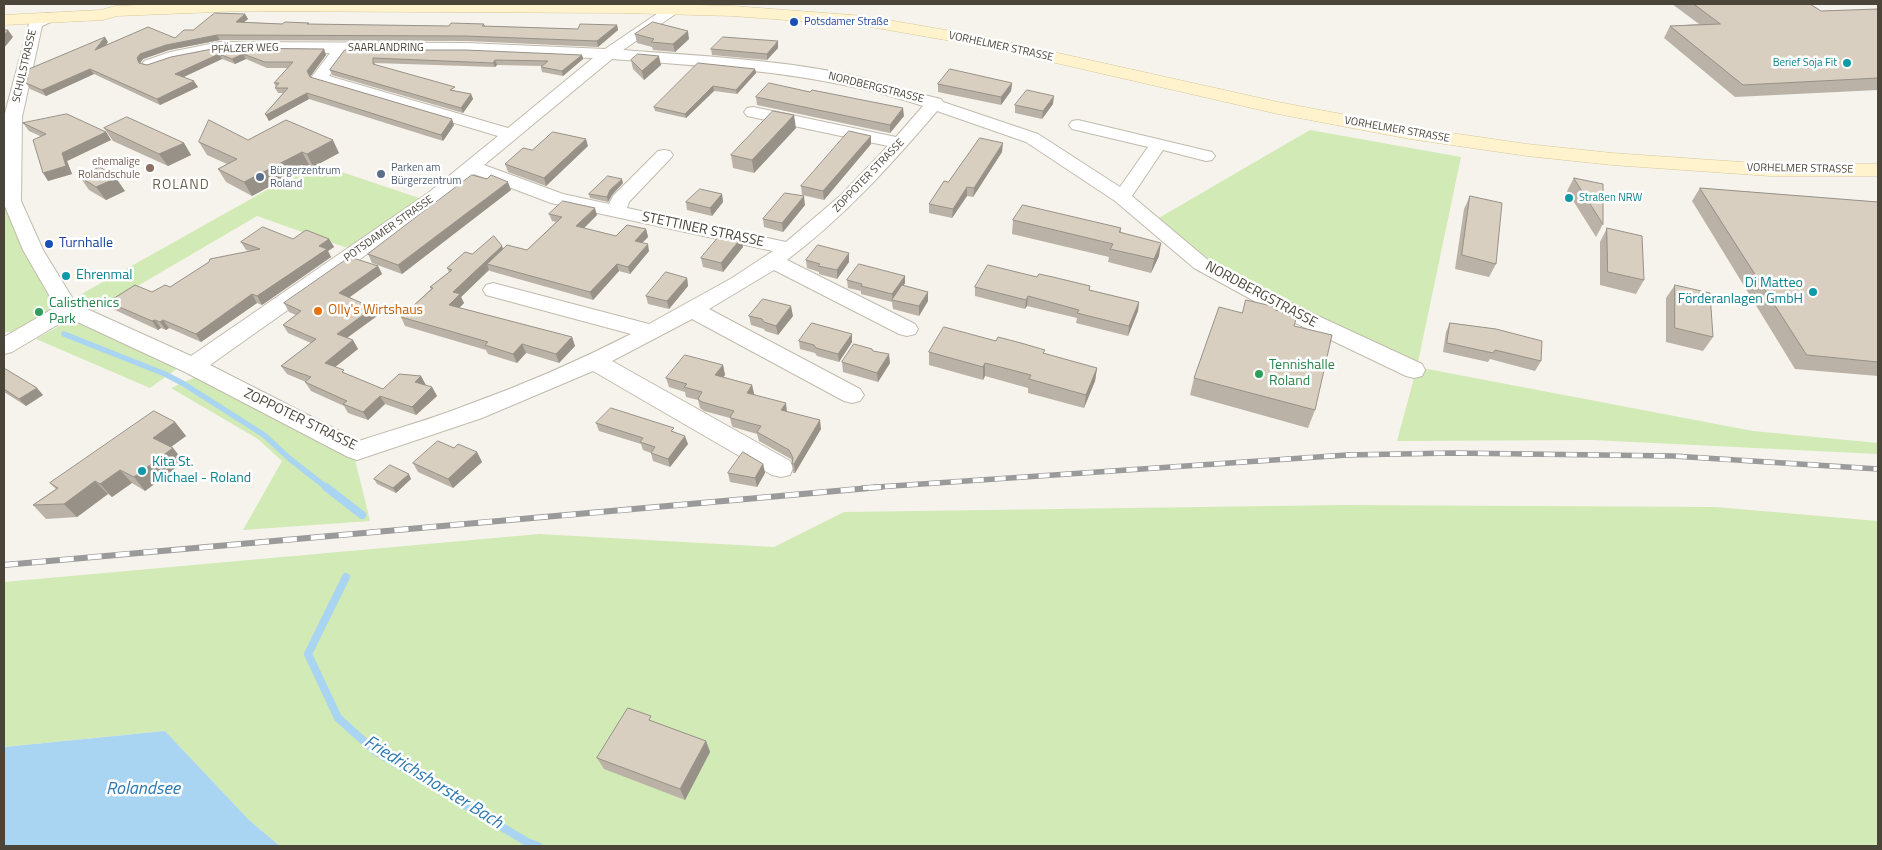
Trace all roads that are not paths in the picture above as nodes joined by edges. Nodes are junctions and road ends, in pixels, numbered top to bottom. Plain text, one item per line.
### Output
1 (672, 10) junction
2 (52, 16) junction
3 (4, 20) edge
4 (342, 48) junction
5 (608, 54) junction
6 (150, 64) edge
7 (935, 103) junction
8 (753, 112) dead end
9 (8, 118) edge
10 (1078, 125) dead end
11 (510, 134) junction
12 (902, 143) junction
13 (1159, 144) junction
14 (664, 155) dead end
15 (1206, 156) dead end
16 (472, 167) junction
17 (1878, 170) edge
18 (1122, 198) junction
19 (8, 202) edge
20 (617, 211) junction
21 (782, 255) junction
22 (493, 290) dead end
23 (68, 309) junction
24 (693, 310) junction
25 (908, 329) dead end
26 (652, 332) junction
27 (4, 347) edge
28 (594, 361) junction
29 (193, 366) junction
30 (1414, 370) dead end
31 (852, 395) dead end
32 (781, 468) dead end

1 - 2 main road, VORHELMER STRASSE
1 - 5 street, POTSDAMER STRASSE
1 - 17 main road, VORHELMER STRASSE
2 - 3 main road, VORHELMER STRASSE
2 - 9 street, SCHULSTRASSE
4 - 5 street, SAARLANDRING
4 - 6 street, PFÄLZER WEG
4 - 11 street, SAARLANDRING
5 - 7 street, NORDBERGSTRASSE
5 - 11 street, POTSDAMER STRASSE
7 - 12 street, ZOPPOTER STRASSE
7 - 18 street, NORDBERGSTRASSE
8 - 12 street
9 - 19 street, SCHULSTRASSE
10 - 13 street
11 - 16 street, POTSDAMER STRASSE
12 - 21 street, ZOPPOTER STRASSE
13 - 15 street
13 - 18 street
14 - 20 street
16 - 20 street, STETTINER STRASSE
16 - 29 street, POTSDAMER STRASSE
18 - 30 street, NORDBERGSTRASSE
19 - 23 street, SCHULSTRASSE
20 - 21 street, STETTINER STRASSE
21 - 24 street, ZOPPOTER STRASSE
21 - 25 street
22 - 26 street
23 - 27 street
23 - 29 street, ZOPPOTER STRASSE
24 - 26 street, ZOPPOTER STRASSE
24 - 31 street
26 - 28 street, ZOPPOTER STRASSE
28 - 29 street, ZOPPOTER STRASSE
28 - 32 street

